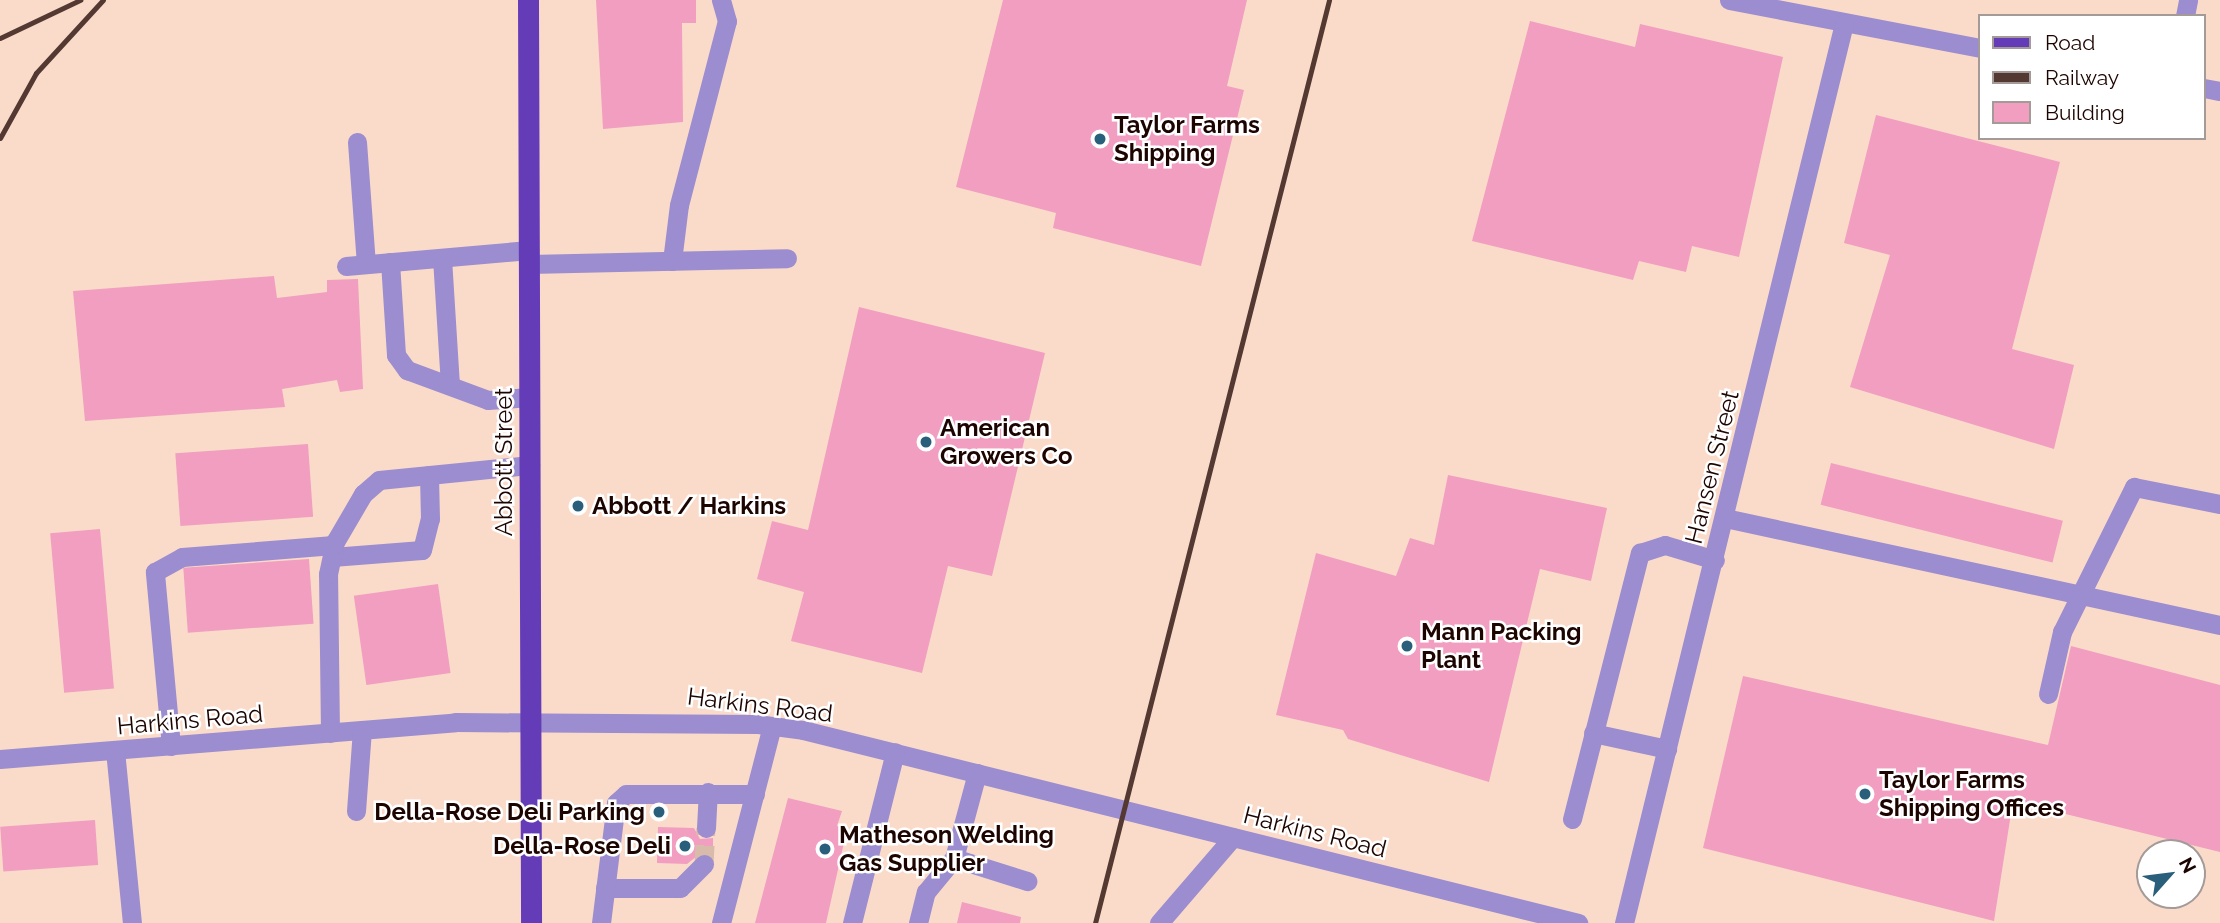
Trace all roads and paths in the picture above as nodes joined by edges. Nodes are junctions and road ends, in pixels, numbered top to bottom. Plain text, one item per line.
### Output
1 (528, 0) edge
2 (720, 0) edge
3 (1729, 0) edge
4 (1844, 23) junction
5 (1979, 48) edge
6 (357, 142) dead end
7 (529, 257) junction
8 (442, 258) junction
9 (787, 258) dead end
10 (672, 261) junction
11 (390, 262) junction
12 (366, 264) junction
13 (346, 265) dead end
14 (450, 386) junction
15 (530, 397) junction
16 (530, 465) junction
17 (429, 475) junction
18 (2220, 504) edge
19 (1725, 518) junction
20 (333, 551) junction
21 (1715, 560) junction
22 (2078, 594) junction
23 (2220, 625) edge
24 (2048, 694) dead end
25 (531, 723) junction
26 (772, 726) junction
27 (362, 730) junction
28 (330, 733) junction
29 (1593, 733) junction
30 (171, 746) junction
31 (1667, 749) junction
32 (116, 750) junction
33 (895, 752) junction
34 (0, 759) edge
35 (977, 773) junction
36 (708, 792) junction
37 (755, 794) junction
38 (356, 811) dead end
39 (1572, 819) dead end
40 (706, 828) tunnel mouth
41 (1233, 837) junction
42 (954, 858) junction
43 (704, 863) tunnel mouth
44 (1027, 881) dead end
45 (605, 888) junction
46 (1626, 922) edge
47 (132, 923) edge
48 (531, 923) edge
49 (601, 923) edge
50 (721, 923) edge
51 (852, 923) edge
52 (918, 923) edge
53 (1159, 923) edge
54 (1578, 923) edge

1 - 7 main road, Abbott Street
2 - 10 street
3 - 4 street
4 - 5 street
4 - 19 street, Hansen Street
6 - 12 street
7 - 8 street
7 - 10 street
7 - 15 main road, Abbott Street
8 - 11 street
8 - 14 street
9 - 10 street
11 - 12 street
11 - 14 street
12 - 13 street
14 - 15 street
15 - 16 main road, Abbott Street
16 - 17 street
16 - 25 main road, Abbott Street
17 - 20 street
17 - 20 street
18 - 22 street
19 - 21 street, Hansen Street
19 - 22 street
20 - 28 street
20 - 30 street
21 - 29 street
21 - 31 street, Hansen Street
22 - 23 street
22 - 24 street
25 - 26 street, Harkins Road
25 - 27 street, Harkins Road
25 - 48 main road, Abbott Street
26 - 33 street, Harkins Road
26 - 37 street
27 - 28 street, Harkins Road
27 - 38 street
28 - 30 street, Harkins Road
29 - 31 street
29 - 39 street
30 - 32 street, Harkins Road
31 - 46 street, Hansen Street
32 - 34 street, Harkins Road
32 - 47 street
33 - 35 street, Harkins Road
33 - 51 street
35 - 41 street, Harkins Road
35 - 42 street
36 - 37 street
36 - 40 street
36 - 45 street
37 - 50 street
41 - 53 street
41 - 54 street, Harkins Road
42 - 44 street
42 - 52 street
43 - 45 street
45 - 49 street

